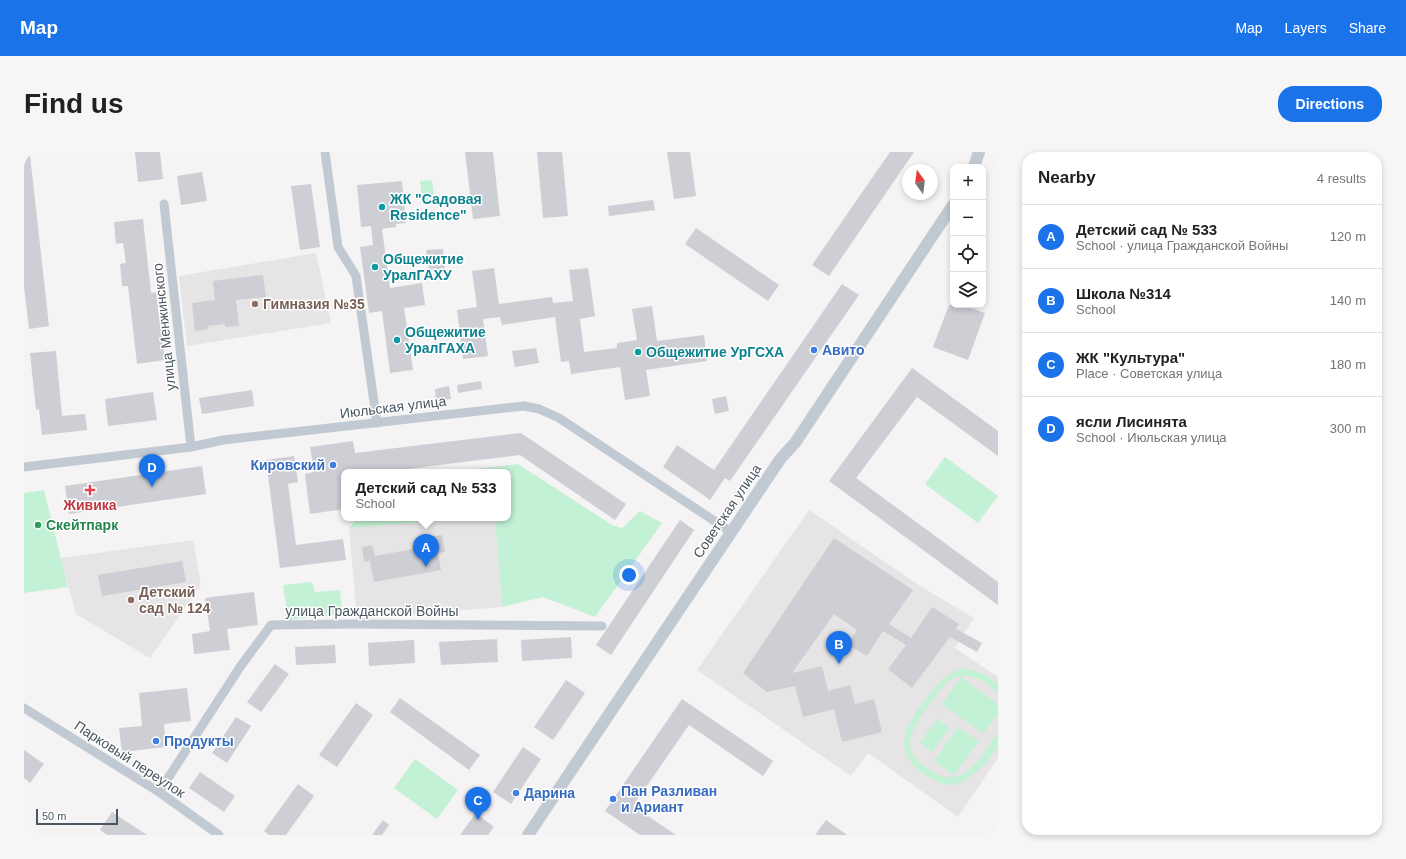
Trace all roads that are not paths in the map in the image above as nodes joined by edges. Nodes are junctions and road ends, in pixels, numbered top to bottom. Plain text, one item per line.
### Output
1 (326, 152) edge
2 (979, 152) edge
3 (975, 164) edge
4 (164, 204) dead end
5 (950, 210) edge
6 (377, 423) junction
7 (190, 447) junction
8 (24, 467) edge
9 (731, 532) junction
10 (602, 626) dead end
11 (24, 708) edge
12 (159, 792) junction
13 (219, 835) edge
14 (528, 835) edge

1 - 6 street
2 - 3 street
4 - 7 street, улица Менжинского
5 - 9 street, Советская улица
6 - 7 street, Июльская улица
6 - 9 street, Июльская улица
7 - 8 street, Июльская улица
9 - 14 street, Советская улица
10 - 12 street, улица Гражданской Войны
11 - 12 street, Парковый переулок
12 - 13 street, Парковый переулок

